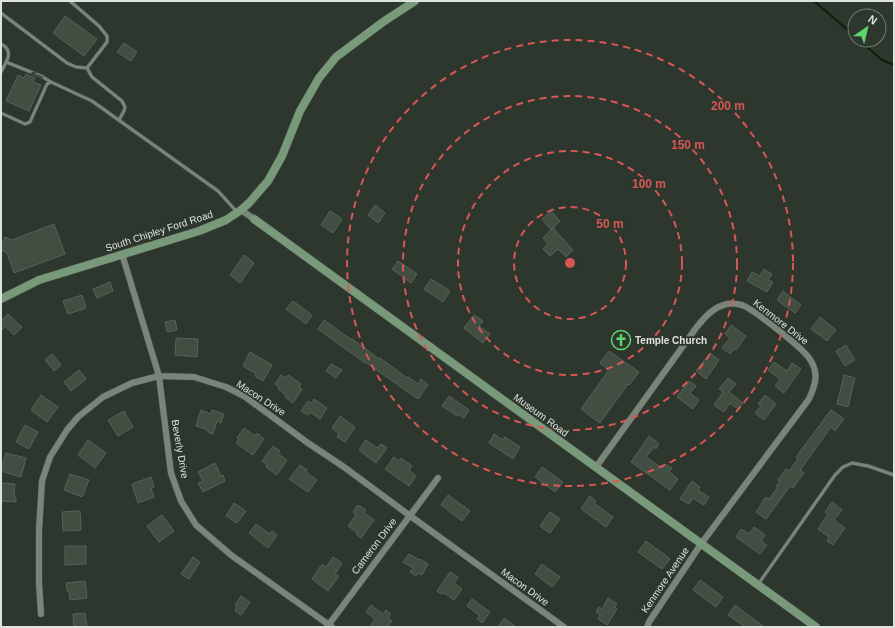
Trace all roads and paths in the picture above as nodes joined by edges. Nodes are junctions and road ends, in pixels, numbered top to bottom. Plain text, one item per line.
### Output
1 (70, 1) edge
2 (415, 1) edge
3 (1, 13) edge
4 (1, 44) edge
5 (6, 62) junction
6 (87, 68) junction
7 (1, 72) edge
8 (51, 82) junction
9 (1, 113) edge
10 (119, 120) junction
11 (239, 211) junction
12 (254, 219) joint
13 (122, 254) junction
14 (1, 299) edge
15 (159, 376) junction
16 (596, 467) junction
17 (894, 475) edge
18 (438, 478) dead end
19 (409, 515) junction
20 (701, 544) junction
21 (758, 585) junction
22 (41, 614) dead end
23 (329, 626) edge
24 (564, 627) edge
25 (647, 627) edge
26 (816, 627) edge

1 - 6 lane
2 - 11 street, South Chipley Ford Road
3 - 6 lane
4 - 5 lane
5 - 7 lane
8 -> 5 lane
6 - 10 lane
8 - 9 lane
8 - 10 lane
10 - 11 lane
11 - 12 street
11 - 13 street, South Chipley Ford Road
12 - 16 street, Museum Road
13 - 14 street, South Chipley Ford Road
13 - 15 street, Beverly Drive
15 - 19 street, Macon Drive
15 - 22 street, Macon Drive
15 - 23 street, Beverly Drive
16 - 20 street, Museum Road
16 - 20 street, Kenmore Drive
17 - 21 lane
18 - 19 street, Cameron Drive
19 - 23 street, Cameron Drive
19 - 24 street, Macon Drive
20 - 21 street, Museum Road
20 - 25 street, Kenmore Avenue
21 - 26 street, Museum Road

